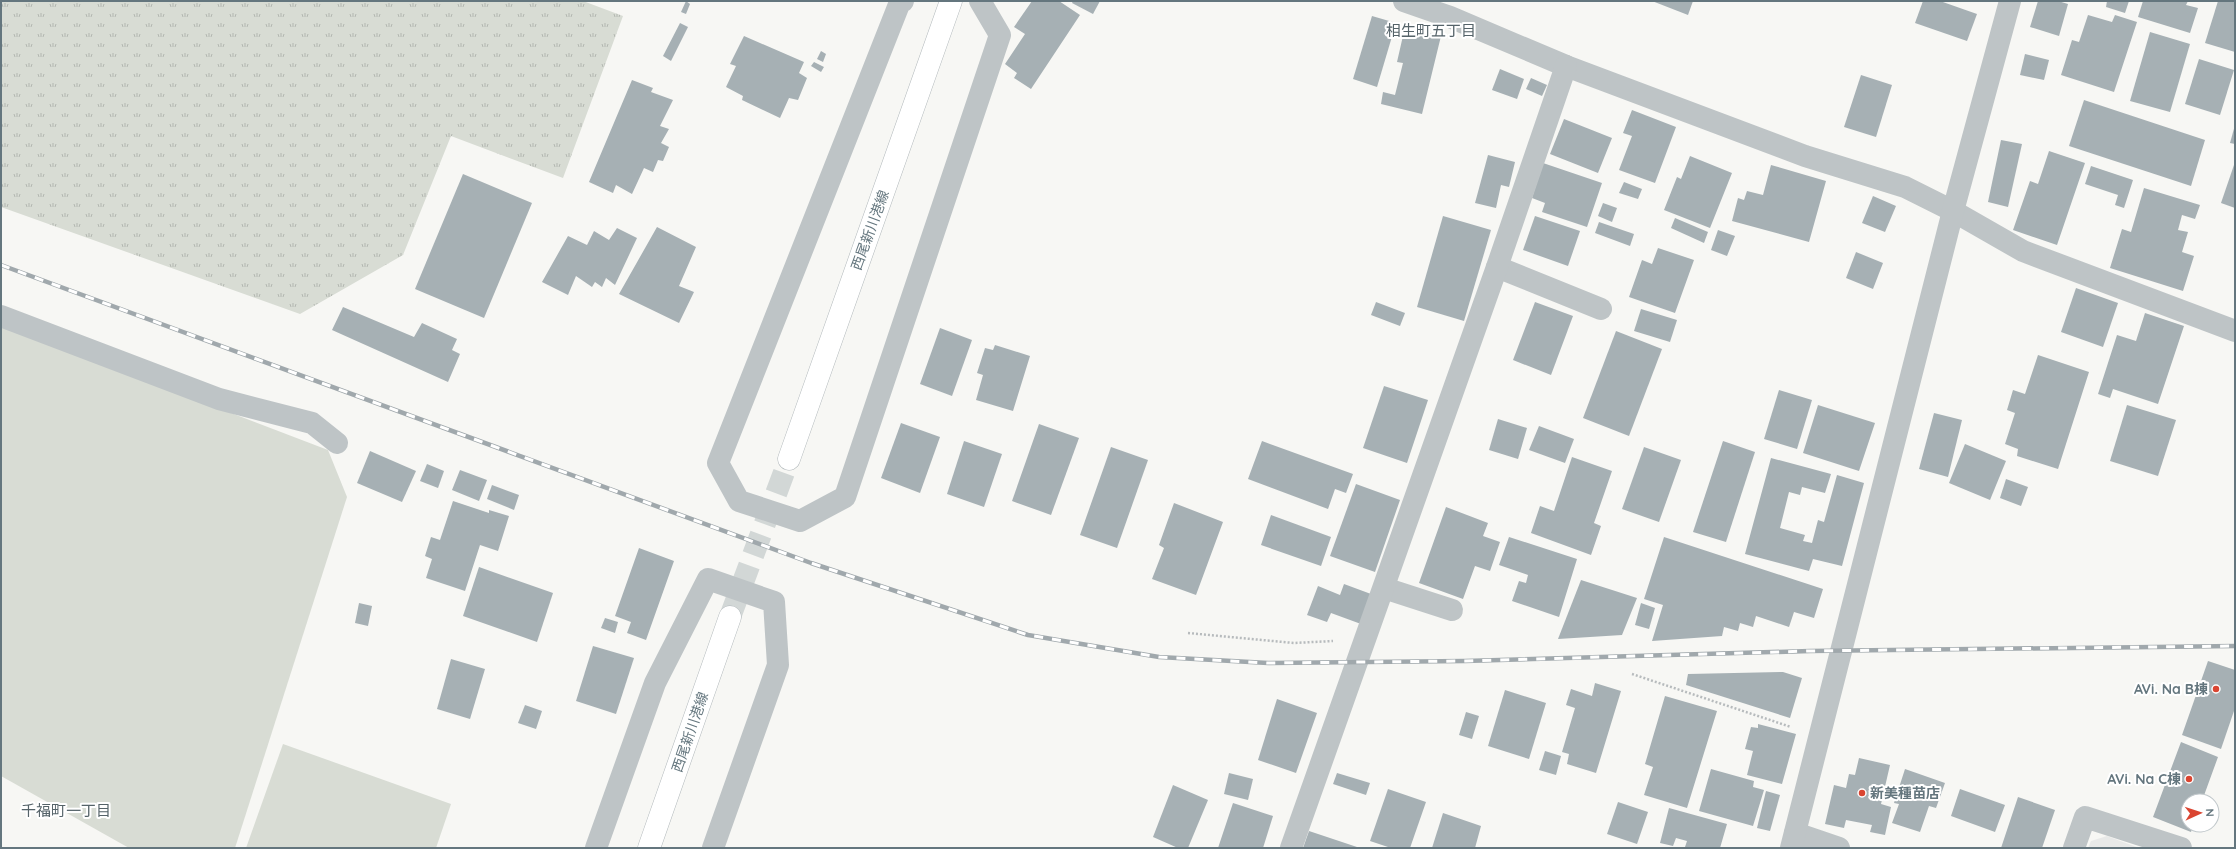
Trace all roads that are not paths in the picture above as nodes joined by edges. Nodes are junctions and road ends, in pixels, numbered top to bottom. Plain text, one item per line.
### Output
1 (903, 1) edge
2 (951, 1) edge
3 (980, 1) edge
4 (1404, 1) edge
5 (2010, 1) edge
6 (1453, 9) edge
7 (1566, 66) junction
8 (1953, 211) junction
9 (1497, 267) junction
10 (1601, 309) dead end
11 (1, 316) edge
12 (2235, 331) edge
13 (337, 443) dead end
14 (788, 459) tunnel mouth
15 (1384, 588) junction
16 (1452, 610) dead end
17 (730, 617) tunnel mouth
18 (1793, 841) edge
19 (596, 848) edge
20 (649, 848) edge
21 (713, 848) edge
22 (1291, 848) edge
23 (1838, 848) edge
24 (2074, 848) edge
25 (2181, 848) edge

1 - 3 street
2 - 14 main road, 西尾新川港線
4 - 6 street
5 - 8 street
6 - 7 street
7 - 8 street
7 - 9 street
8 - 12 street
8 - 18 street
9 - 10 street
9 - 15 street
11 - 13 street
15 - 16 street
15 - 22 street
17 - 20 main road, 西尾新川港線
18 - 23 street
19 - 21 street
24 - 25 street

